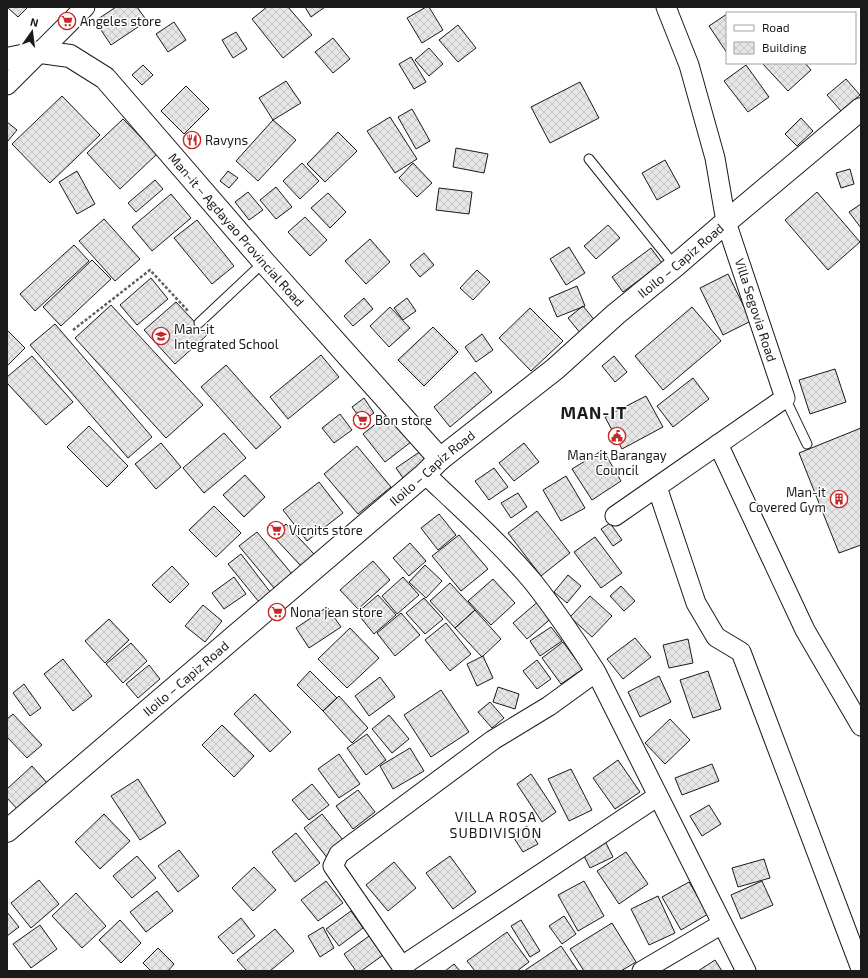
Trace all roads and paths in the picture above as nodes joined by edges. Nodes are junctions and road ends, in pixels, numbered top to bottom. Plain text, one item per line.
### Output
1 (85, 7) edge
2 (666, 7) edge
3 (41, 52) junction
4 (7, 59) edge
5 (7, 85) edge
6 (861, 109) edge
7 (589, 159) dead end
8 (726, 222) junction
9 (264, 262) junction
10 (675, 266) junction
11 (199, 322) joint
12 (73, 330) dead end
13 (785, 398) junction
14 (718, 444) junction
15 (807, 444) dead end
16 (440, 459) junction
17 (425, 474) junction
18 (657, 487) junction
19 (615, 516) dead end
20 (596, 672) junction
21 (861, 726) edge
22 (658, 796) junction
23 (7, 831) edge
24 (722, 924) junction
25 (861, 967) edge
26 (404, 968) edge
27 (642, 971) edge
28 (746, 971) edge

1 - 3 street
2 - 8 street, Villa Segovia Road
3 - 4 main road, Man-it – Agdayao Provincial Road
3 - 5 street
3 - 9 main road, Man-it – Agdayao Provincial Road
6 - 8 main road, Iloilo – Capiz Road
7 - 10 lane
8 - 10 main road, Iloilo – Capiz Road
8 - 13 street, Villa Segovia Road
9 - 11 lane
9 - 16 main road, Man-it – Agdayao Provincial Road
10 - 16 main road, Iloilo – Capiz Road
11 - 12 path
13 - 14 street
13 - 15 lane
14 - 18 street
14 - 21 street
16 - 17 main road, Iloilo – Capiz Road
17 - 20 street
17 - 23 main road, Iloilo – Capiz Road
18 - 19 street
18 - 25 street
20 - 22 street
20 - 26 street
22 - 24 street
22 - 26 street
24 - 27 street
24 - 28 street

